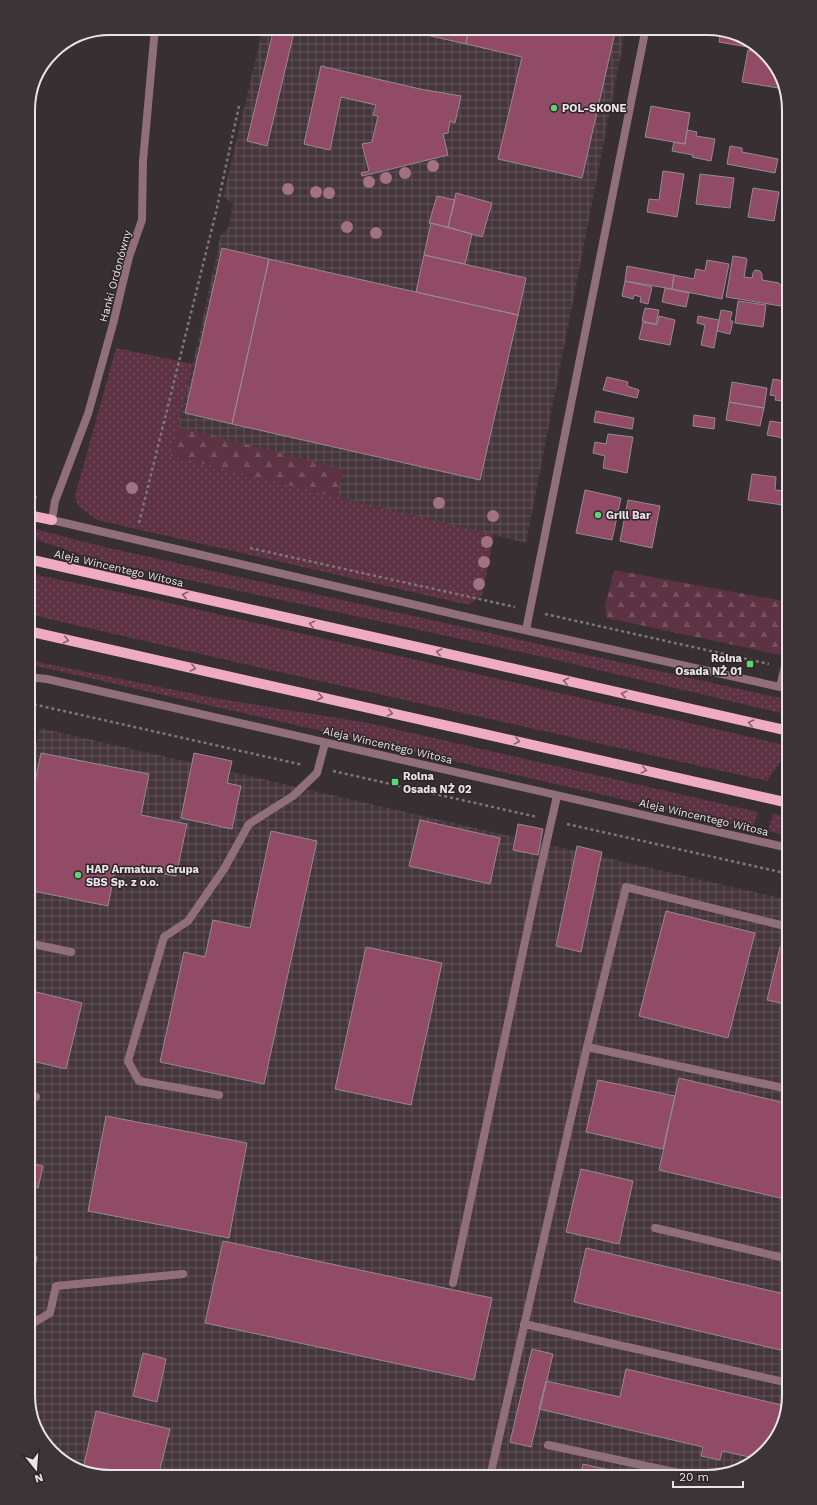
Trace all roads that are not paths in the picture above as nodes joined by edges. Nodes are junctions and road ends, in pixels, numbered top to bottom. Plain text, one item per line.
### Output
1 (154, 35) edge
2 (644, 36) dead end
3 (35, 516) edge
4 (52, 520) junction
5 (35, 561) edge
6 (526, 630) junction
7 (35, 633) edge
8 (35, 678) edge
9 (782, 679) edge
10 (780, 687) joint
11 (782, 729) edge
12 (325, 743) junction
13 (557, 796) junction
14 (782, 801) edge
15 (782, 846) edge
16 (782, 925) edge
17 (35, 944) edge
18 (71, 952) dead end
19 (587, 1047) junction
20 (782, 1088) edge
21 (219, 1096) dead end
22 (655, 1228) dead end
23 (782, 1257) edge
24 (183, 1274) dead end
25 (453, 1283) dead end
26 (35, 1322) edge
27 (524, 1324) junction
28 (782, 1381) edge
29 (548, 1445) dead end
30 (492, 1470) edge
31 (665, 1470) edge

1 - 4 street, Hanki Ordonówny
2 - 6 street
3 - 4 main road
4 - 6 street
11 -> 5 main road, Aleja Wincentego Witosa
6 - 10 street
7 -> 14 main road
8 - 12 street, Aleja Wincentego Witosa
9 - 10 street
12 - 13 street, Aleja Wincentego Witosa
12 - 21 street
13 - 15 street, Aleja Wincentego Witosa
13 - 25 street
16 - 19 street
17 - 18 street
19 - 20 street
19 - 27 street
22 - 23 street
24 - 26 street
27 - 28 street
27 - 30 street
29 - 31 street

